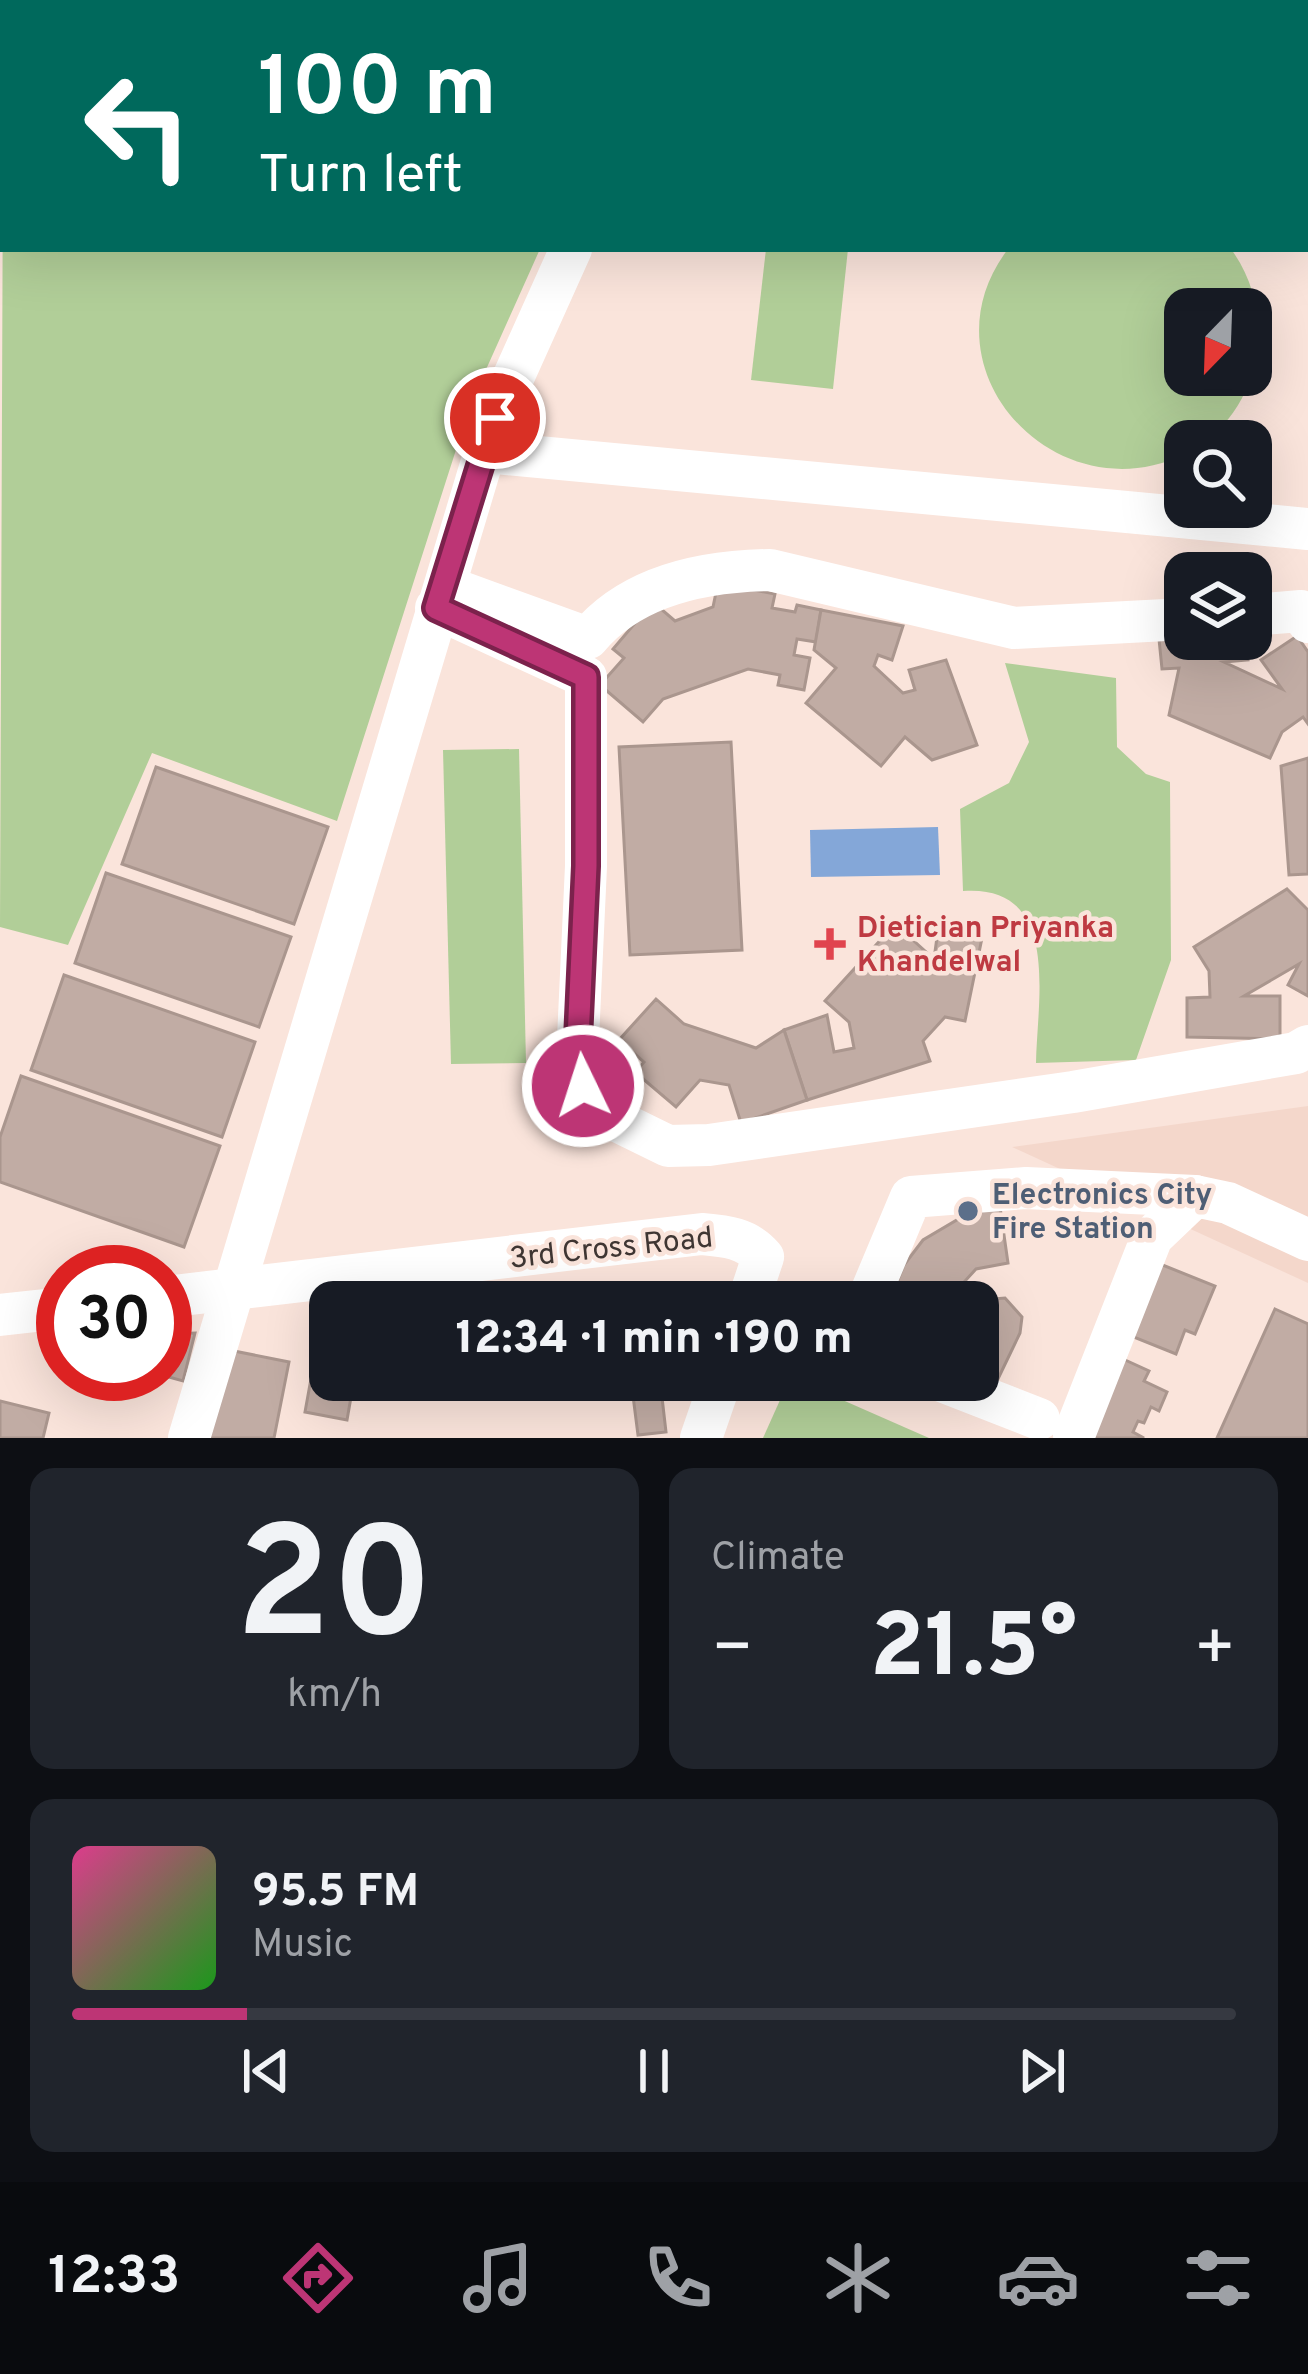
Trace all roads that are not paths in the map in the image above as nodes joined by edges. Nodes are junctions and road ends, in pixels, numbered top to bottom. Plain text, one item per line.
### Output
1 (571, 252) edge
2 (485, 452) junction
3 (1308, 529) edge
4 (439, 597) junction
5 (1272, 613) edge
6 (1164, 620) edge
7 (1308, 622) edge
8 (1308, 1046) edge
9 (1195, 1196) junction
10 (1308, 1240) edge
11 (755, 1281) edge
12 (876, 1281) edge
13 (231, 1289) junction
14 (192, 1294) edge
15 (36, 1311) edge
16 (0, 1315) edge
17 (714, 1401) edge
18 (991, 1401) edge
19 (1056, 1427) edge
20 (189, 1438) edge
21 (701, 1438) edge

1 - 2 street
2 - 3 street
2 - 4 street
4 - 6 street
4 - 8 street
4 - 13 street
5 - 7 street
9 - 10 street
9 - 12 street
9 - 19 street
11 - 13 street, 3rd Cross Road
13 - 14 street, 3rd Cross Road
13 - 20 street
15 - 16 street
17 - 21 street
18 - 19 street

